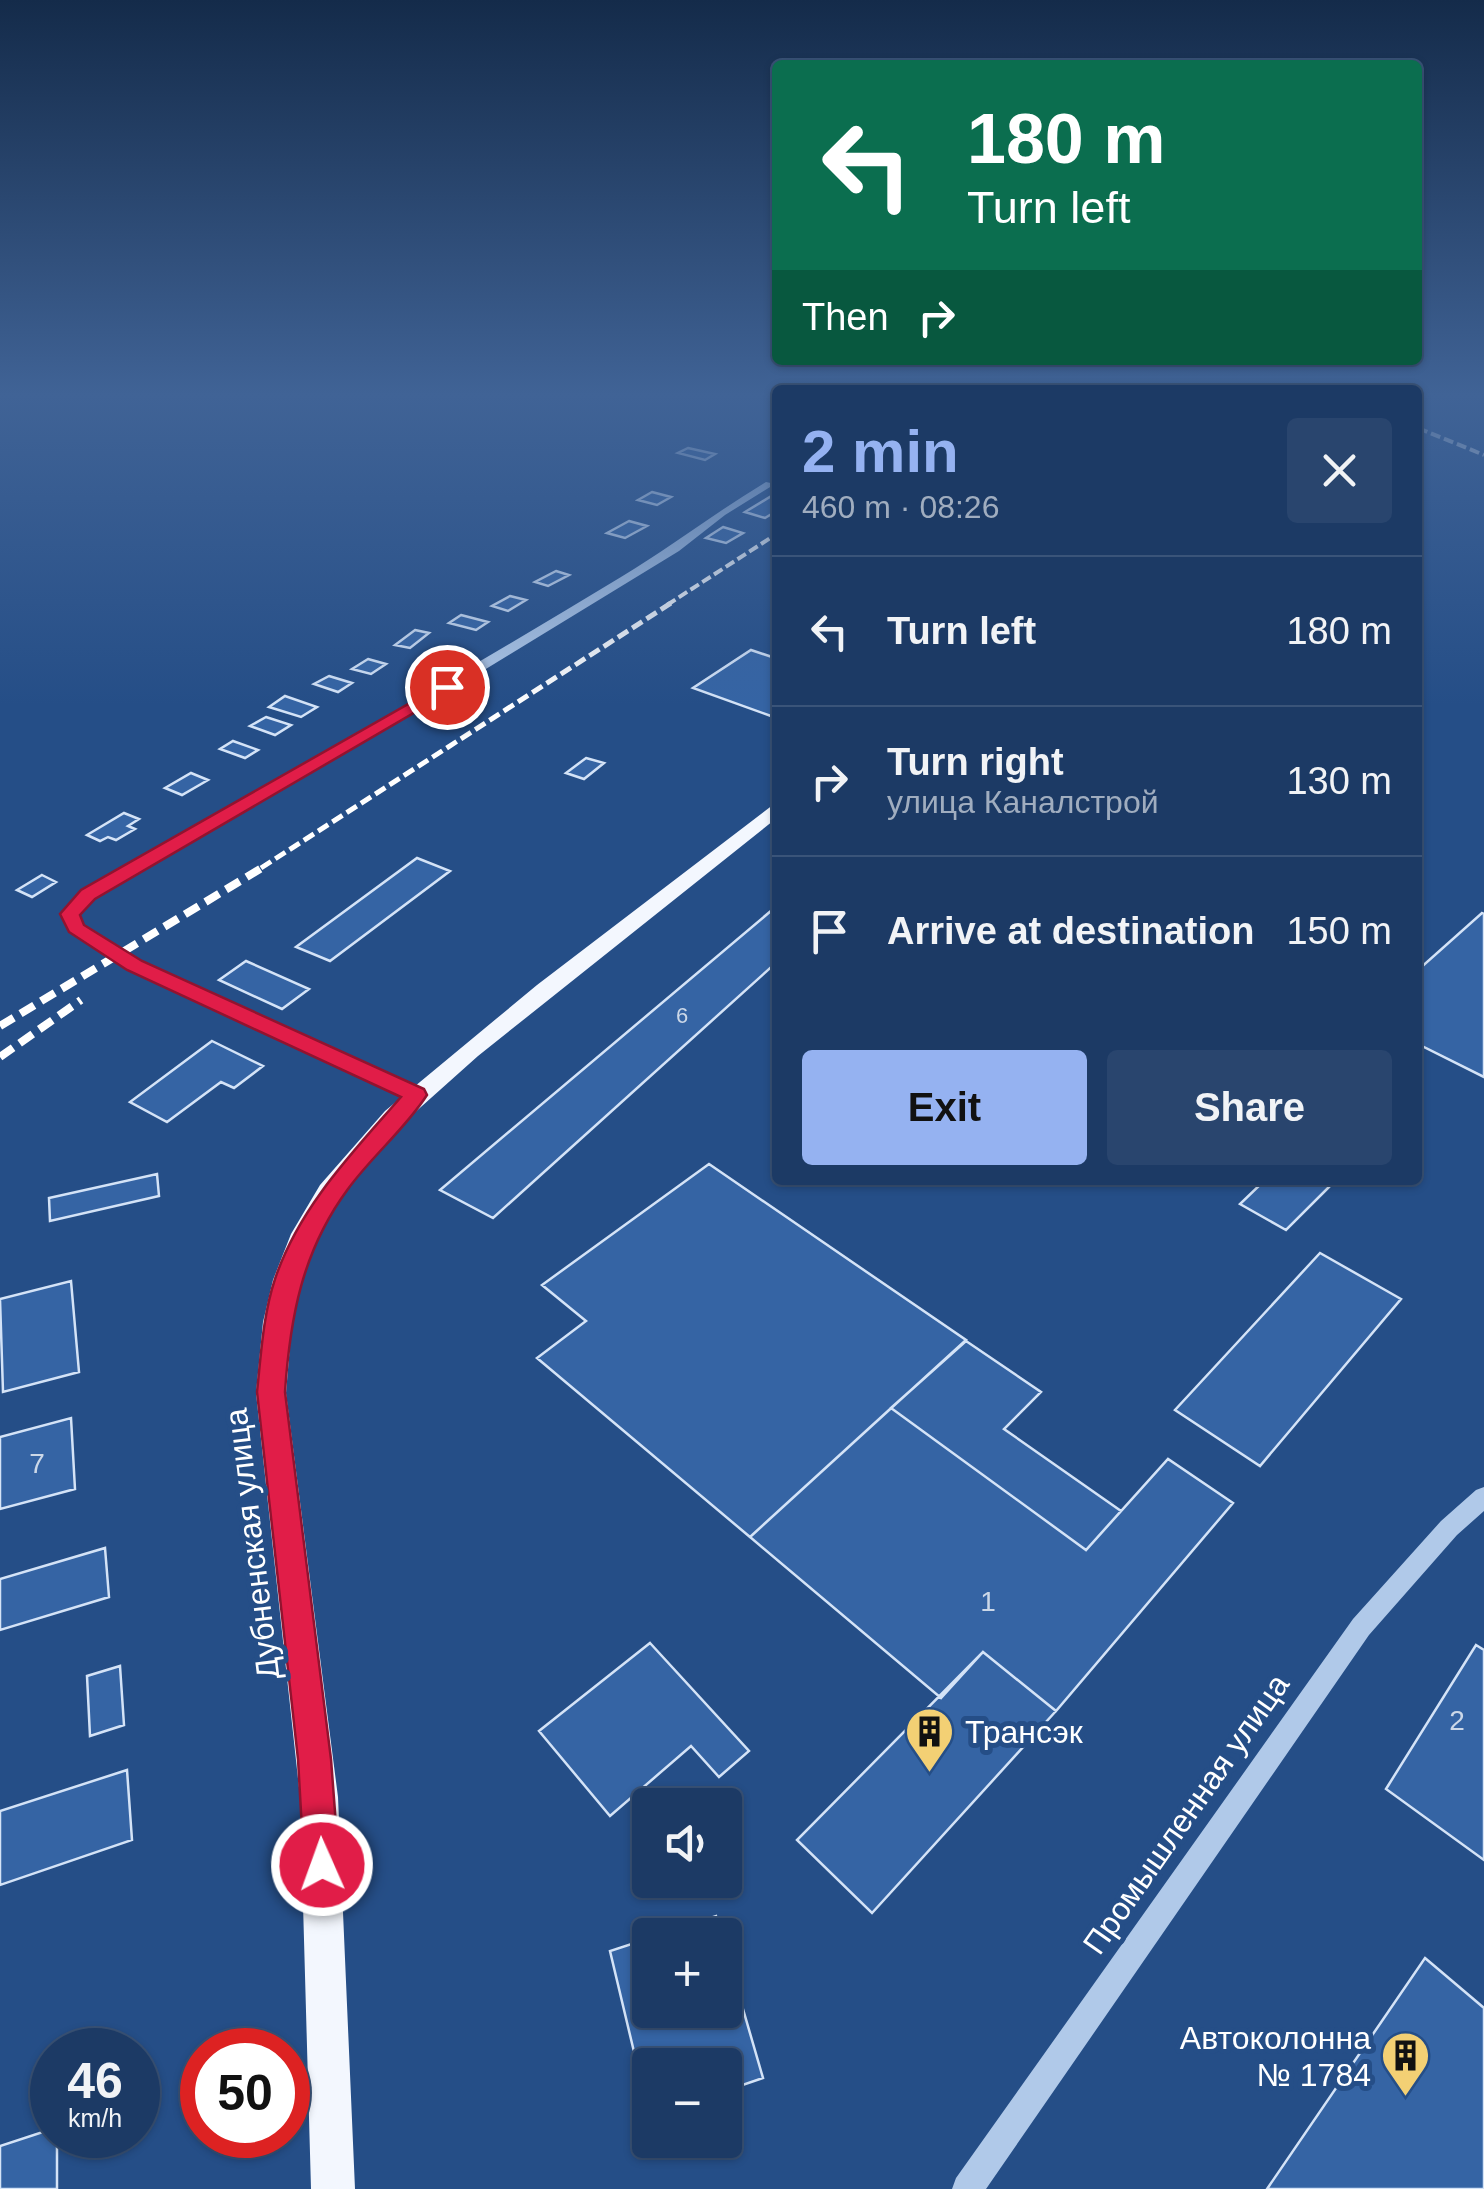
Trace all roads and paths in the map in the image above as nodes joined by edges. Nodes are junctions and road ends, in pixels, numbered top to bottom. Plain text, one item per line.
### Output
1 (743, 500) edge
2 (772, 813) edge
3 (416, 1095) junction
4 (1484, 1497) edge
5 (332, 2189) edge
6 (967, 2189) edge

1 - 3 street
2 - 3 main road, Дубненская улица
3 - 5 main road, Дубненская улица
4 - 6 street, Промышленная улица

